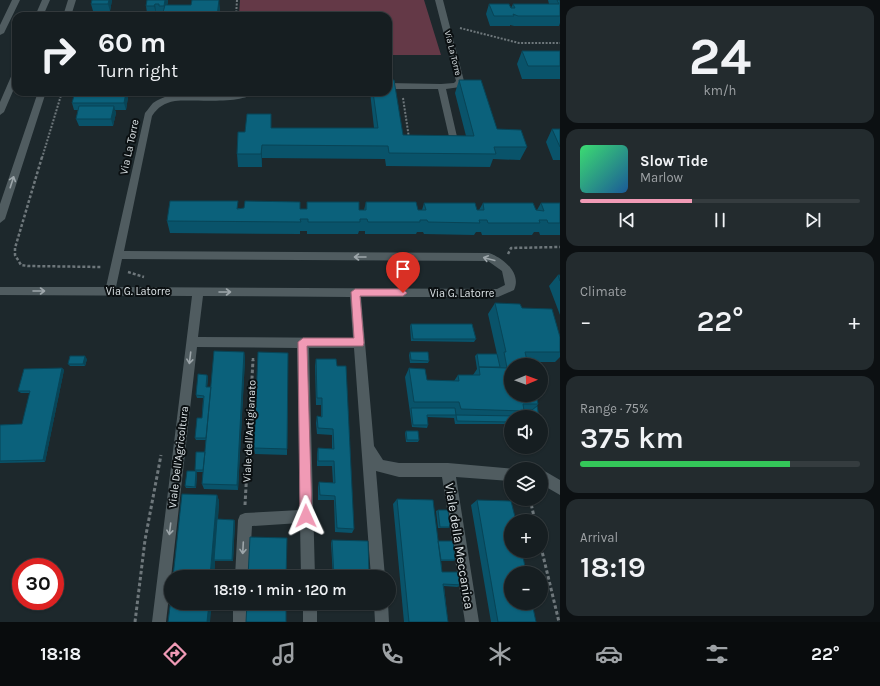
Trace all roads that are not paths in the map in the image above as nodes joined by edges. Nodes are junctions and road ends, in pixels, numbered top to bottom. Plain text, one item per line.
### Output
1 (16, 0) edge
2 (46, 0) edge
3 (72, 0) edge
4 (439, 0) edge
5 (41, 12) edge
6 (68, 12) edge
7 (0, 33) edge
8 (12, 84) edge
9 (392, 86) edge
10 (441, 87) junction
11 (41, 96) edge
12 (240, 96) edge
13 (0, 112) edge
14 (454, 141) edge
15 (0, 219) edge
16 (117, 256) junction
17 (0, 291) edge
18 (110, 291) junction
19 (198, 292) junction
20 (355, 292) junction
21 (192, 342) junction
22 (303, 342) junction
23 (359, 343) junction
24 (367, 446) junction
25 (448, 470) junction
26 (504, 474) edge
27 (548, 480) edge
28 (560, 488) edge
29 (306, 516) junction
30 (242, 570) edge
31 (308, 570) edge
32 (377, 570) edge
33 (240, 610) edge
34 (310, 610) edge
35 (381, 610) edge
36 (159, 622) edge
37 (240, 622) edge
38 (310, 622) edge
39 (382, 622) edge
40 (472, 622) edge

1 - 7 street
2 - 5 street
3 - 6 street
4 - 10 street, Via La Torre
8 - 13 street
9 - 10 street, Via La Torre
10 - 14 street
15 -> 11 street
12 - 16 street, Via La Torre
16 - 18 street, Via La Torre
20 -> 16 street, Via G. Latorre
17 -> 18 street, Via G. Latorre
18 - 19 street, Via G. Latorre
19 -> 20 street, Via G. Latorre
19 - 21 street, Viale Dell'Agricoltura
20 - 23 street
21 - 22 street
21 -> 36 street, Viale Dell'Agricoltura
22 - 23 street
22 - 29 street
23 - 24 street
24 - 25 street
24 - 32 street
25 - 26 street
25 - 40 street, Viale della Meccanica
27 - 28 street
29 -> 30 street
29 - 31 street
33 - 37 street
34 - 38 street
35 - 39 street

